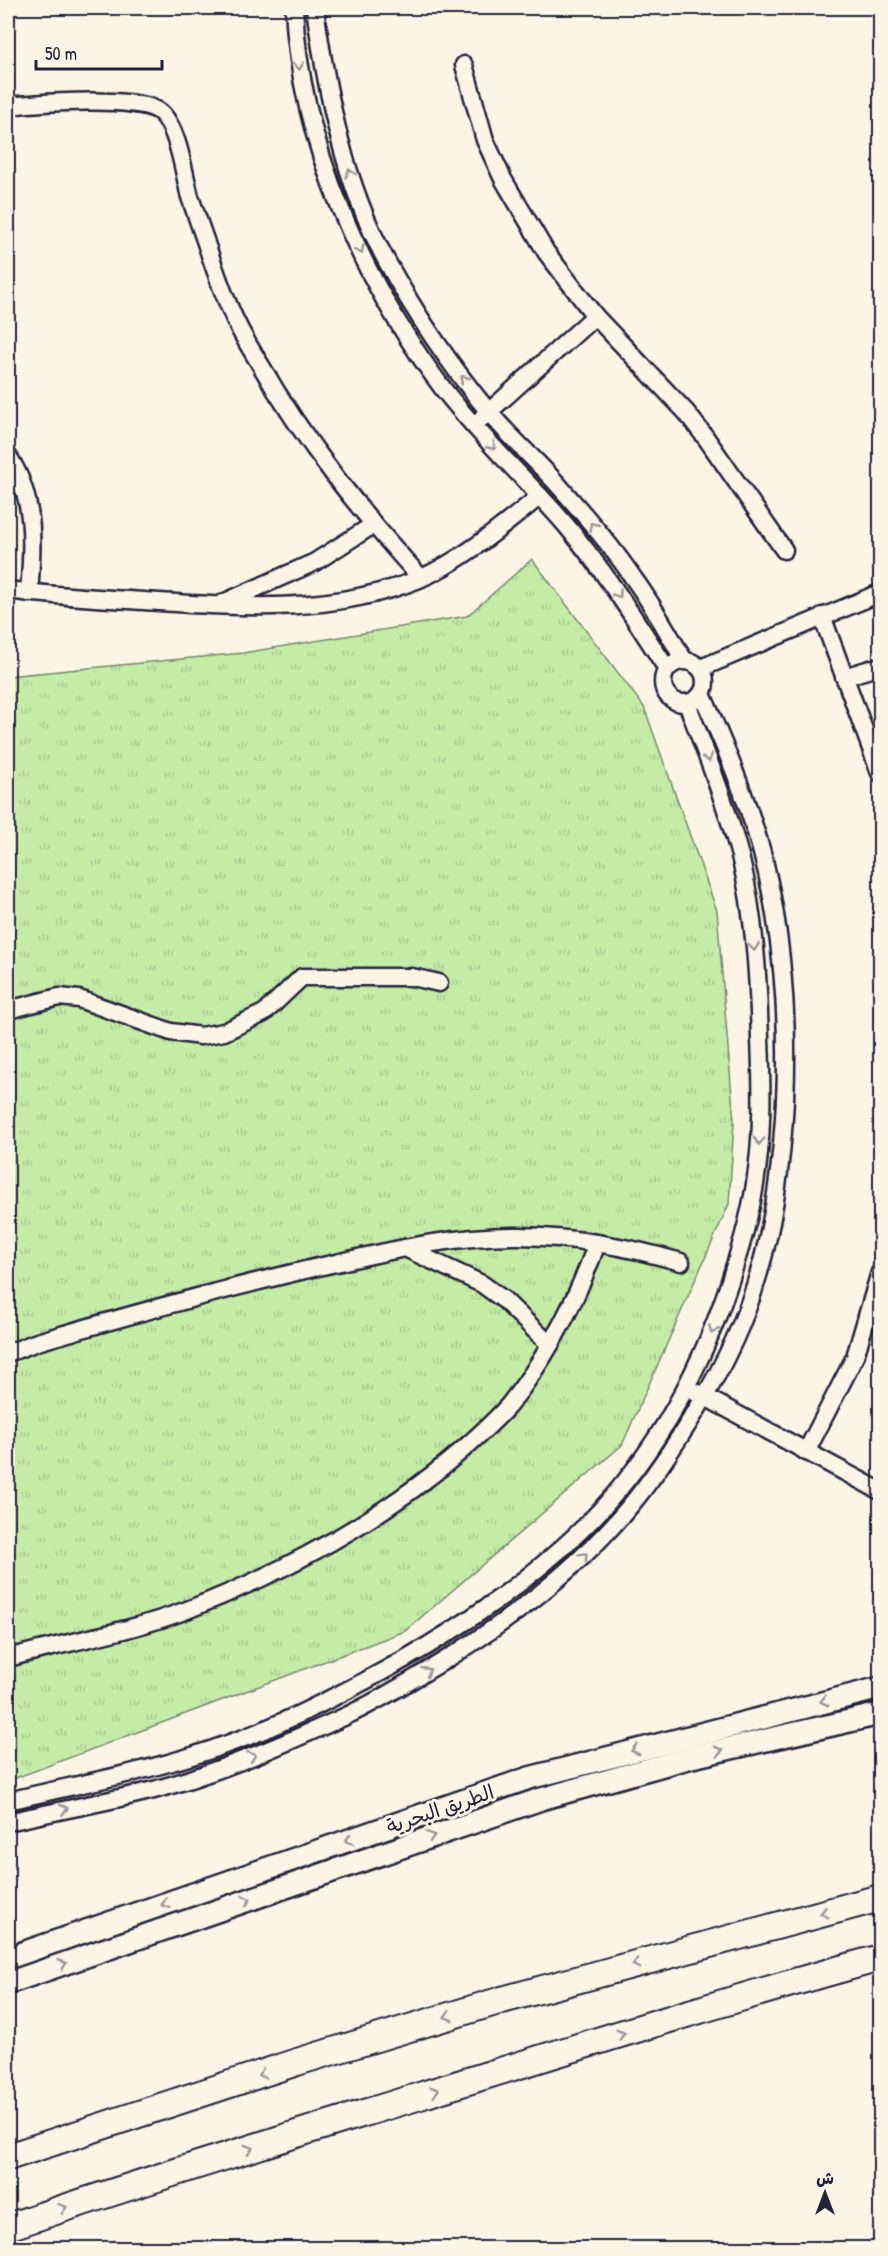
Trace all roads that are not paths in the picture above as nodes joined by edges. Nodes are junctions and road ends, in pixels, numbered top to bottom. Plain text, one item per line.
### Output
1 (294, 8) edge
2 (315, 8) edge
3 (465, 65) dead end
4 (8, 106) edge
5 (595, 316) junction
6 (488, 412) junction
7 (474, 425) junction
8 (8, 456) edge
9 (540, 496) junction
10 (373, 525) junction
11 (784, 550) dead end
12 (421, 578) junction
13 (8, 590) edge
14 (29, 593) junction
15 (880, 593) edge
16 (217, 606) junction
17 (822, 616) junction
18 (684, 660) junction
19 (880, 666) edge
20 (701, 668) junction
21 (666, 669) junction
22 (844, 677) junction
23 (702, 694) junction
24 (687, 703) junction
25 (880, 772) edge
26 (439, 983) dead end
27 (8, 1010) edge
28 (597, 1243) junction
29 (405, 1248) junction
30 (681, 1263) dead end
31 (880, 1272) edge
32 (550, 1346) junction
33 (8, 1353) edge
34 (687, 1388) junction
35 (705, 1397) junction
36 (806, 1452) junction
37 (876, 1489) edge
38 (8, 1658) edge
39 (880, 1688) edge
40 (880, 1714) edge
41 (8, 1801) edge
42 (8, 1822) edge
43 (880, 1898) edge
44 (880, 1958) edge
45 (8, 1959) edge
46 (8, 1983) edge
47 (8, 2157) edge
48 (8, 2227) edge

1 -> 7 street
6 -> 2 street
3 - 5 street
4 - 10 street
5 - 6 street
5 - 11 street
6 - 7 street
18 -> 6 street
7 -> 9 street
8 - 14 street
9 - 12 street
9 -> 21 street
10 - 12 street
10 - 16 street
12 - 16 street
13 - 14 street
14 - 16 street
15 - 17 street
17 - 20 street
17 - 22 street
18 - 20 street
18 - 21 street
19 - 22 street
20 - 23 street
21 - 24 street
22 - 25 street
23 - 24 street
23 - 35 street
24 -> 34 street
26 - 27 street
28 - 29 street
28 - 30 street
28 - 32 street
29 - 32 street
29 - 33 street
31 - 36 street
32 - 38 street
34 - 35 street
34 - 41 street
35 - 36 street
42 -> 35 street
36 - 37 street
39 -> 45 main road, الطريق البحرية
46 -> 40 main road, الطريق البحرية
43 -> 47 highway
48 -> 44 highway

